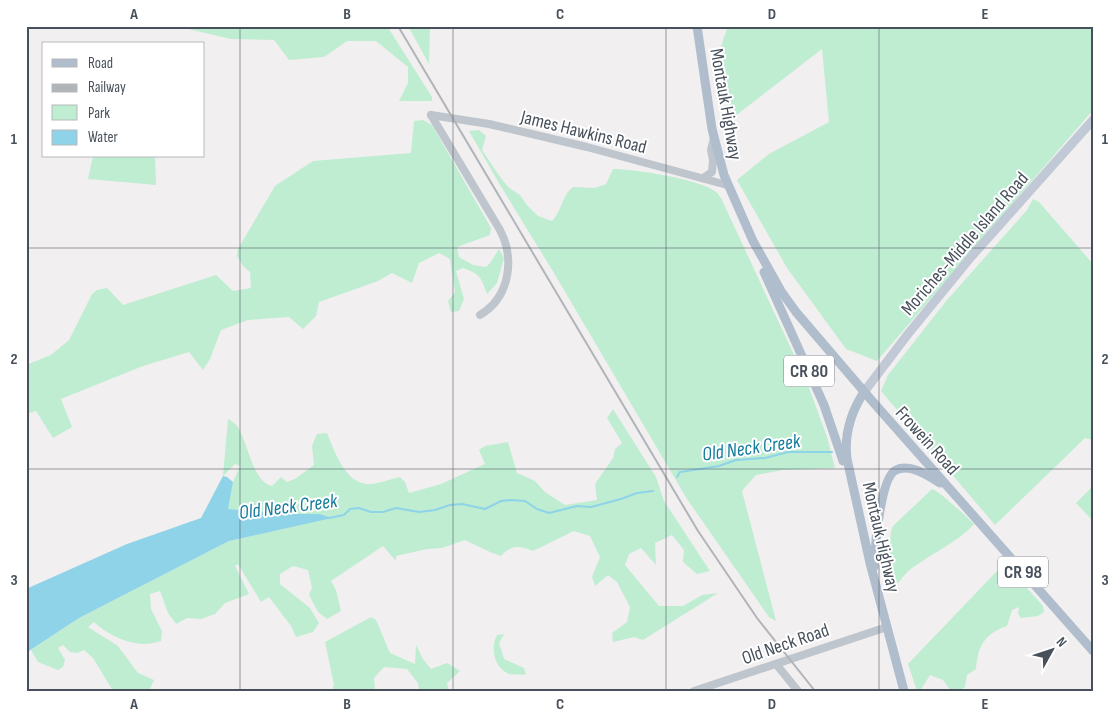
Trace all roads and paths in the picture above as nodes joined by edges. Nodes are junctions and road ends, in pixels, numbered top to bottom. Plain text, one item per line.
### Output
1 (697, 26) edge
2 (1093, 120) edge
3 (714, 138) junction
4 (703, 178) junction
5 (727, 185) junction
6 (753, 241) junction
7 (480, 315) dead end
8 (864, 392) junction
9 (953, 492) junction
10 (857, 504) junction
11 (873, 575) junction
12 (887, 627) junction
13 (1093, 651) edge
14 (776, 664) junction
15 (694, 691) edge
16 (798, 691) edge
17 (904, 691) edge

1 - 3 main road, Montauk Highway / CR 80
2 - 8 main road, Moriches-Middle Island Road
3 - 4 street
3 - 5 main road, Montauk Highway / CR 80
4 - 5 street, James Hawkins Road
4 - 7 street, James Hawkins Road
5 - 6 main road, Montauk Highway / CR 80
6 - 8 main road, Frowein Road / CR 80
6 - 10 main road, CR 80
8 - 9 main road, Frowein Road / CR 98
8 - 10 main road, Montauk Highway / CR 80
9 - 11 main road
9 - 13 main road, Frowein Road / CR 98
10 - 11 main road, Montauk Highway / CR 80
11 - 12 main road, Montauk Highway / CR 80
12 - 14 street, Old Neck Road
12 - 17 main road, Montauk Highway / CR 80
14 - 15 street, Old Neck Road
14 - 16 street

